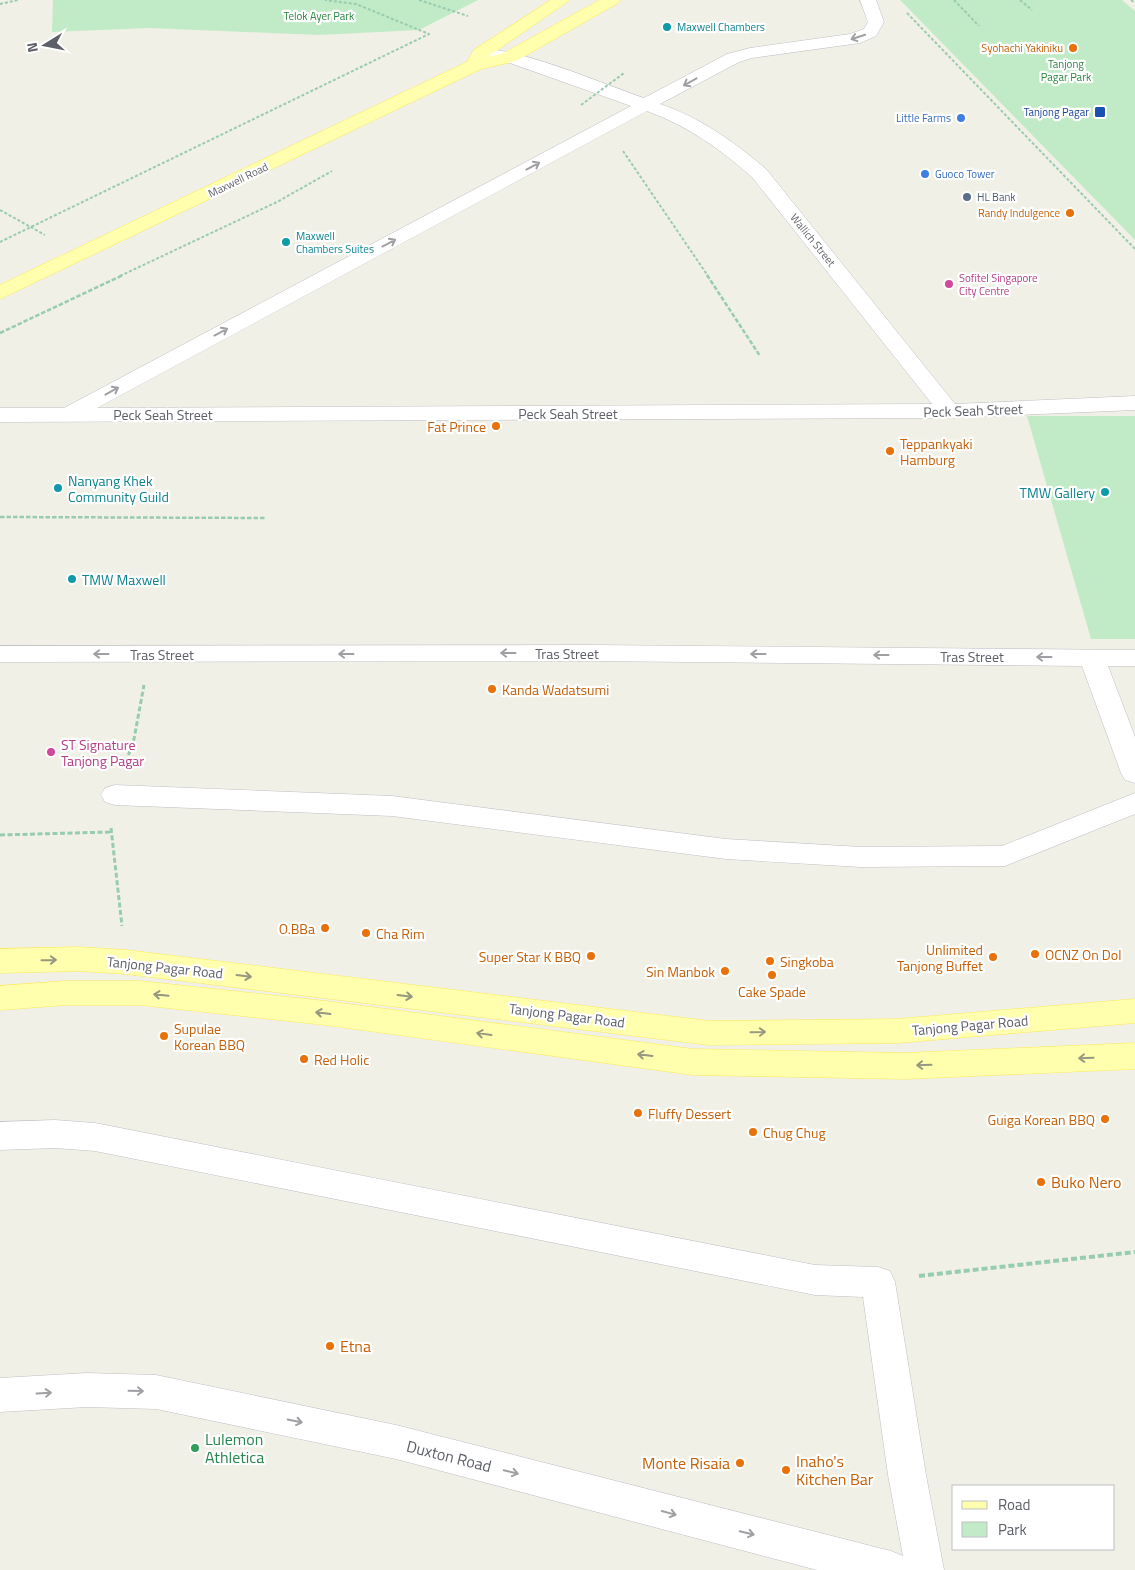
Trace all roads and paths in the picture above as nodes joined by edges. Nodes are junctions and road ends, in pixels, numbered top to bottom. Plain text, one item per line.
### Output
1 (18, 0) edge
2 (325, 0) edge
3 (362, 0) edge
4 (419, 0) edge
5 (562, 0) edge
6 (612, 0) edge
7 (868, 0) edge
8 (954, 0) edge
9 (959, 0) edge
10 (1020, 0) edge
11 (1131, 0) edge
12 (425, 1) edge
13 (1135, 3) edge
14 (0, 4) edge
15 (356, 4) junction
16 (902, 7) dead end
17 (1032, 10) dead end
18 (468, 16) dead end
19 (979, 26) dead end
20 (554, 31) junction
21 (510, 57) junction
22 (478, 59) junction
23 (624, 73) dead end
24 (577, 80) junction
25 (581, 105) dead end
26 (646, 106) junction
27 (621, 147) dead end
28 (338, 167) dead end
29 (0, 210) edge
30 (32, 227) junction
31 (0, 242) edge
32 (1135, 249) edge
33 (81, 254) junction
34 (0, 293) edge
35 (0, 333) edge
36 (760, 356) dead end
37 (1131, 398) edge
38 (949, 411) junction
39 (0, 415) edge
40 (69, 415) junction
41 (0, 517) edge
42 (266, 518) dead end
43 (0, 654) edge
44 (150, 654) junction
45 (1092, 657) junction
46 (1135, 658) edge
47 (1135, 774) edge
48 (115, 795) junction
49 (1135, 803) edge
50 (110, 832) junction
51 (0, 834) edge
52 (0, 961) edge
53 (126, 962) junction
54 (0, 998) edge
55 (1135, 1012) edge
56 (1135, 1056) edge
57 (0, 1136) edge
58 (1135, 1252) edge
59 (878, 1282) junction
60 (0, 1394) edge
61 (891, 1570) edge
62 (925, 1570) edge

1 - 14 path
2 - 15 path
3 - 15 path
4 - 12 path
5 - 22 main road, Maxwell Road
6 - 20 main road, Maxwell Road
7 -> 26 street
8 - 9 path
8 - 19 path
10 - 17 path
11 - 13 path
12 - 18 path
15 - 30 path
16 - 32 path
20 - 21 main road, Maxwell Road
20 - 24 street, Wallich Street
21 - 22 main road, Maxwell Road
21 - 24 street, Wallich Street
22 - 33 main road, Maxwell Road
23 - 25 path, bridge
24 - 26 street, Wallich Street
26 - 38 street, Wallich Street
40 -> 26 street
27 - 36 path
28 - 35 path
29 - 30 path
30 - 31 path
30 - 33 path
33 - 34 main road, Maxwell Road
37 - 38 street, Peck Seah Street
38 - 40 street, Peck Seah Street
39 - 40 street, Peck Seah Street
41 - 42 path
44 -> 43 street, Tras Street
45 -> 44 street, Tras Street
44 - 48 path
45 - 46 street, Tras Street
45 - 47 street
48 - 49 street
48 - 50 path
50 - 51 path
50 - 53 path
52 -> 53 main road, Tanjong Pagar Road
53 -> 55 main road, Tanjong Pagar Road
56 -> 54 main road, Tanjong Pagar Road
57 - 59 street
58 - 59 path
59 - 62 street
60 -> 61 street, Duxton Road

